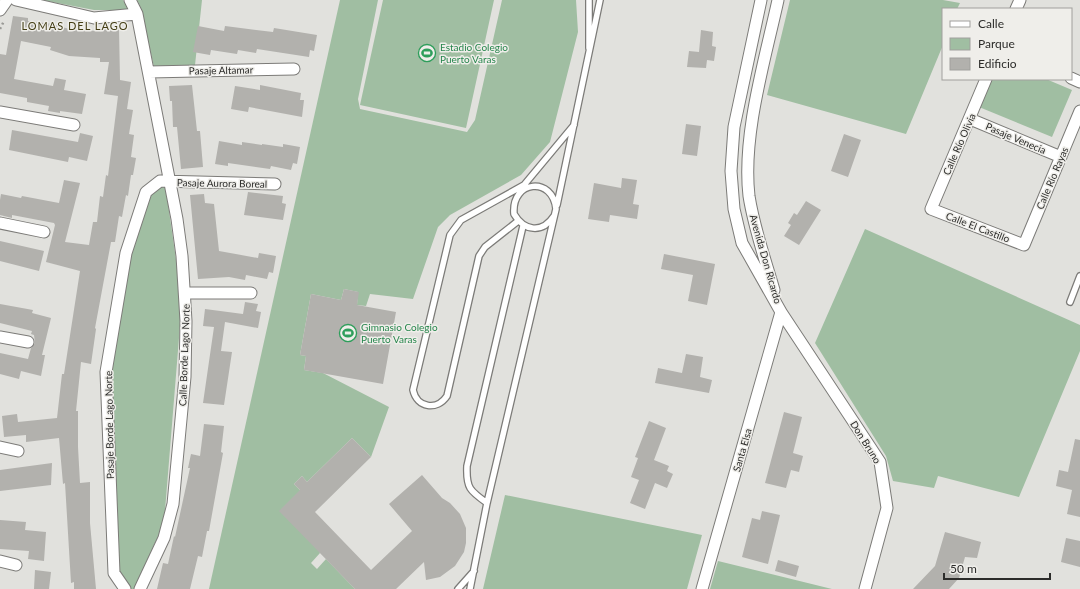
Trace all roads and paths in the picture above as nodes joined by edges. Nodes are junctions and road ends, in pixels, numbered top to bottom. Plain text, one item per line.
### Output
1 (7, 0) edge
2 (16, 0) edge
3 (130, 0) edge
4 (589, 0) edge
5 (600, 0) edge
6 (761, 0) edge
7 (778, 0) edge
8 (0, 10) edge
9 (137, 14) junction
10 (589, 58) junction
11 (294, 69) dead end
12 (148, 72) junction
13 (986, 80) edge
14 (744, 81) junction
15 (760, 83) junction
16 (1080, 111) edge
17 (0, 112) edge
18 (970, 119) junction
19 (74, 125) dead end
20 (574, 125) junction
21 (1061, 157) junction
22 (169, 182) junction
23 (275, 184) dead end
24 (522, 188) junction
25 (556, 209) junction
26 (931, 209) joint
27 (554, 216) junction
28 (518, 221) junction
29 (0, 224) edge
30 (524, 226) junction
31 (44, 232) dead end
32 (1024, 245) joint
33 (1080, 276) edge
34 (251, 293) dead end
35 (185, 294) junction
36 (1070, 302) dead end
37 (781, 312) junction
38 (0, 338) edge
39 (28, 342) dead end
40 (0, 447) edge
41 (18, 451) dead end
42 (487, 503) junction
43 (0, 561) edge
44 (16, 565) dead end
45 (474, 571) junction
46 (125, 589) edge
47 (140, 589) edge
48 (458, 589) edge
49 (470, 589) edge
50 (702, 589) edge
51 (865, 589) edge

1 - 8 street
2 - 9 street
3 - 9 street, Calle Borde Lago Norte
4 - 10 lane
5 - 10 lane
6 - 14 street, Avenida Don Ricardo
7 - 15 street, Avenida Don Ricardo
9 - 12 street, Calle Borde Lago Norte
10 - 20 lane
11 - 12 street, Pasaje Altamar
12 - 22 street, Calle Borde Lago Norte
13 - 18 street, Calle Río Olivia
14 - 15 street
14 - 37 street, Avenida Don Ricardo
15 - 37 street, Avenida Don Ricardo
16 - 21 street, Calle Río Rayas
17 - 19 street
18 - 21 street, Pasaje Venecia
18 - 26 street, Calle Río Olivia
20 - 24 lane
20 - 25 lane
21 - 32 street, Calle Río Rayas
22 - 23 street, Pasaje Aurora Boreal
22 - 35 street, Calle Borde Lago Norte
22 - 46 street, Pasaje Borde Lago Norte
24 - 25 lane
24 - 28 lane
24 - 28 lane
25 - 27 lane
26 - 32 street, Calle El Castillo
27 - 30 lane
27 - 42 lane
28 - 30 lane
29 - 31 street
30 - 42 lane
33 - 36 lane
34 - 35 street
35 - 47 street, Calle Borde Lago Norte
37 - 50 street, Santa Elsa
37 - 51 street, Don Bruno
38 - 39 street
40 - 41 street
42 - 45 lane
43 - 44 street
45 - 48 lane
45 - 49 lane

